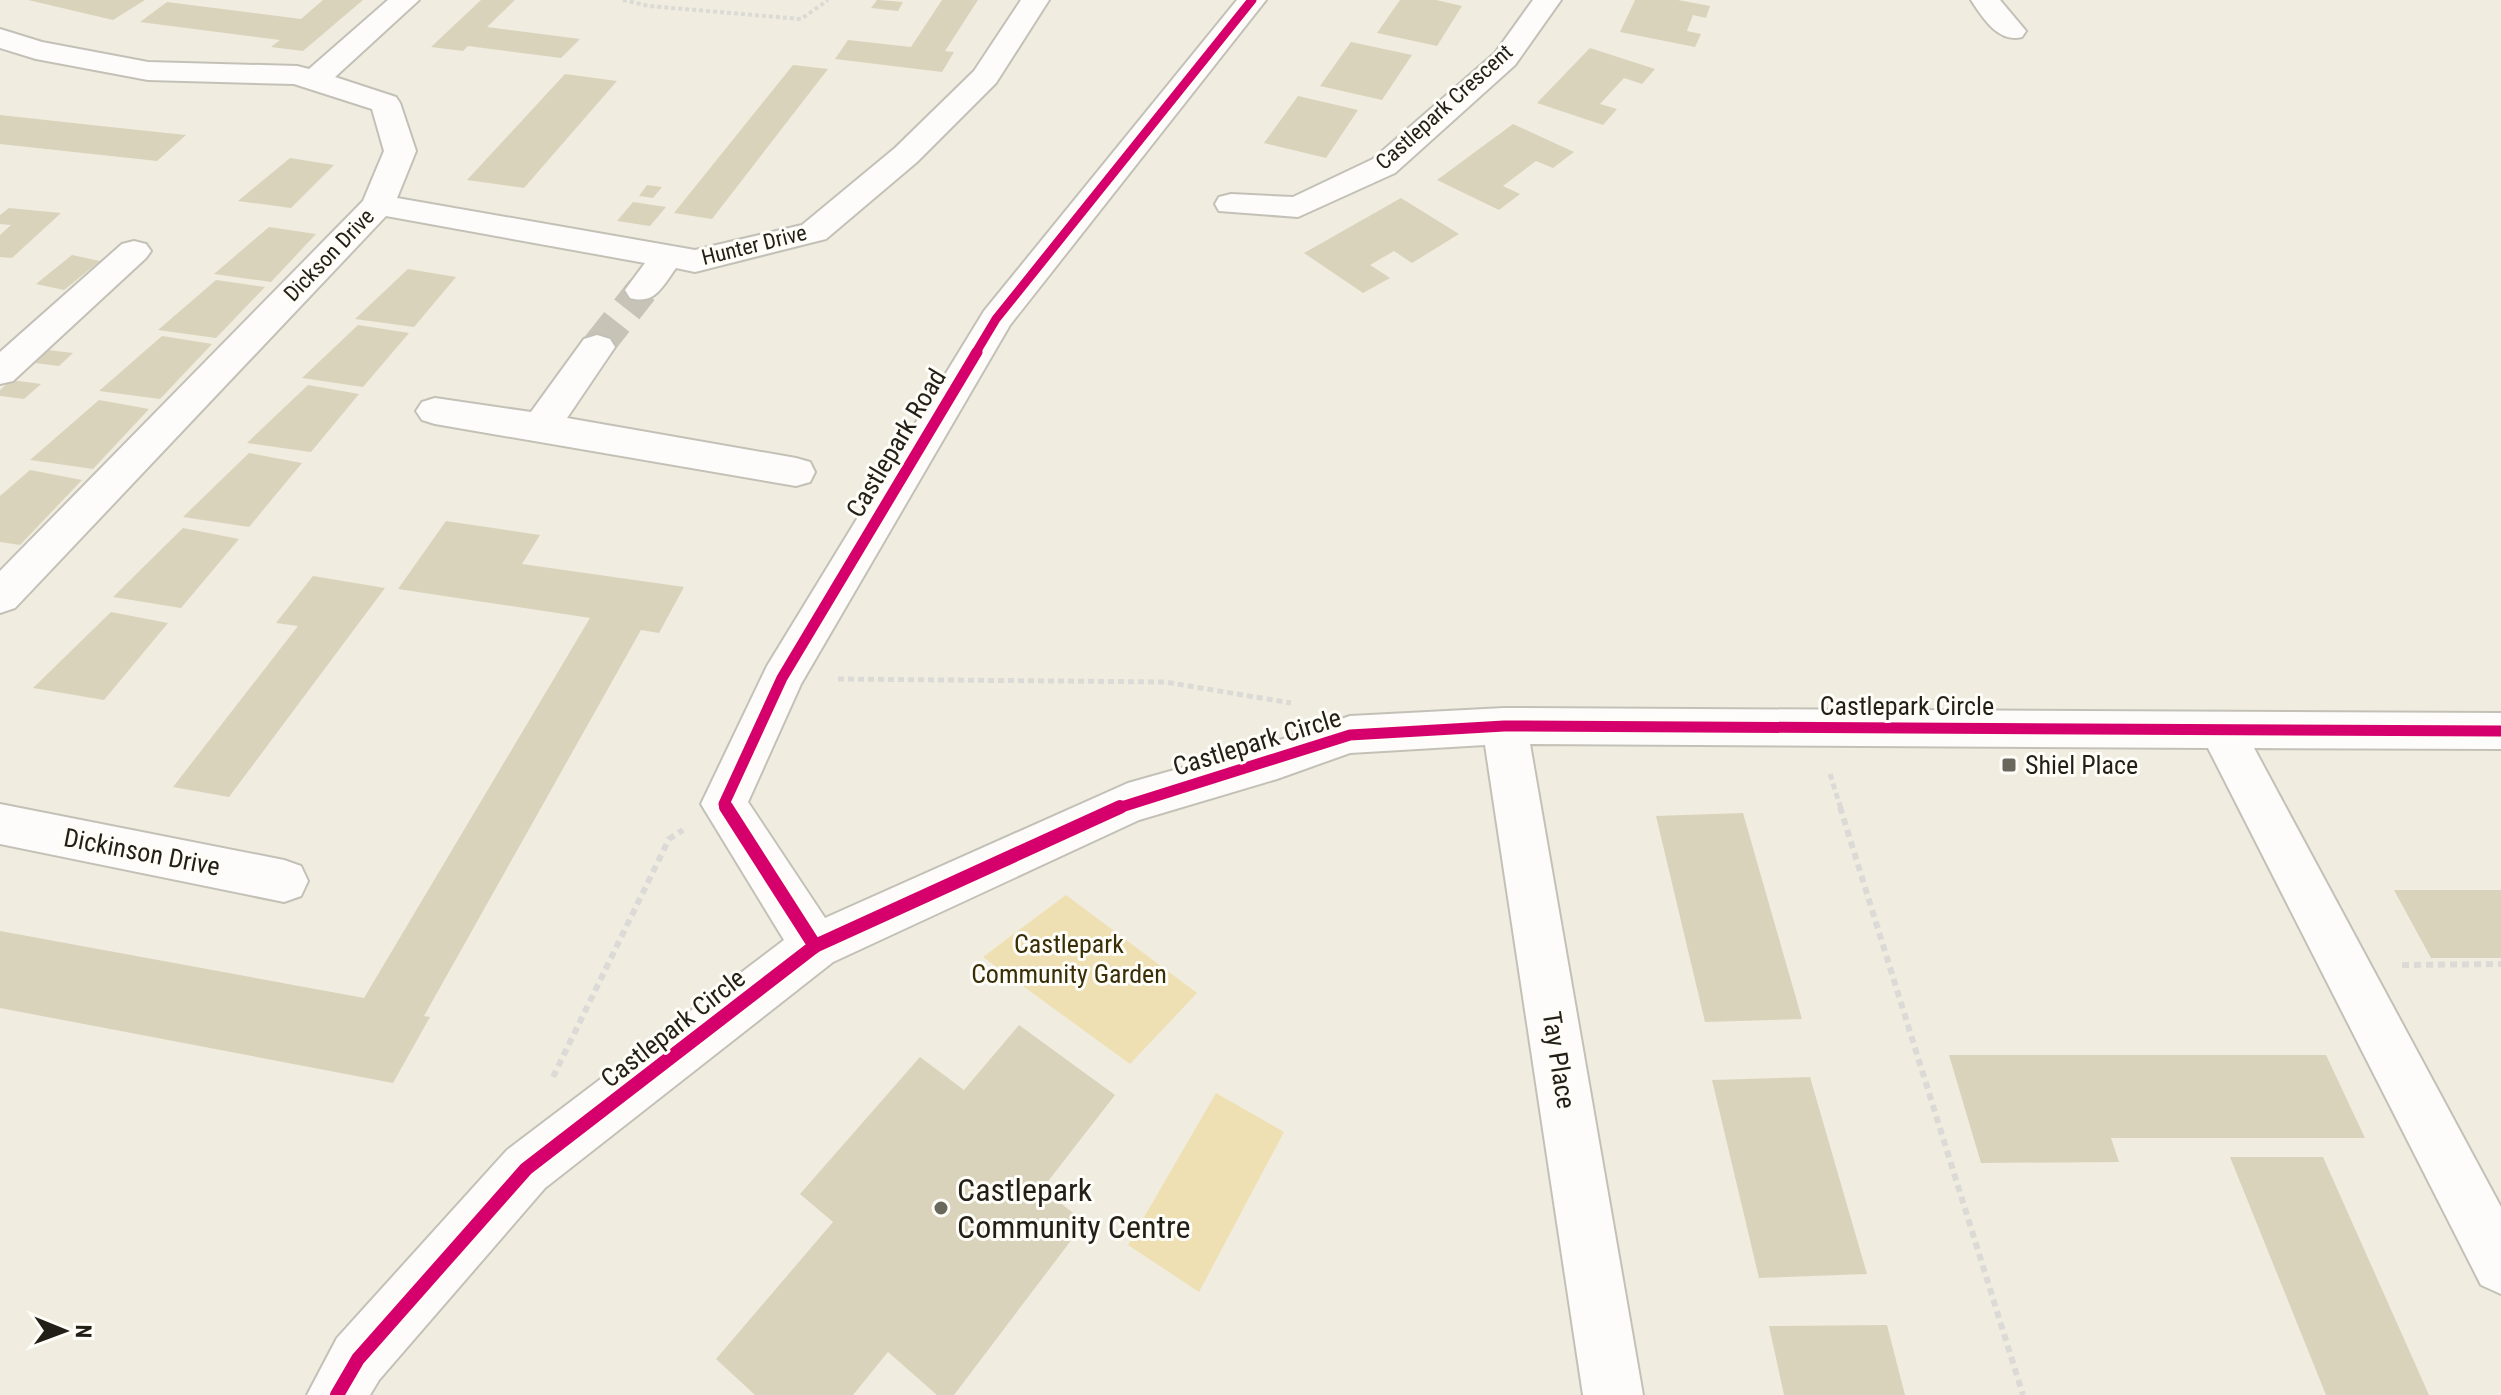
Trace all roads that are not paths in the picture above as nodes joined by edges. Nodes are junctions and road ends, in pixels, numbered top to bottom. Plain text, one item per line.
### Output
1 (405, 0) edge
2 (1035, 0) edge
3 (1252, 0) edge
4 (1547, 0) edge
5 (1985, 0) edge
6 (2012, 31) dead end
7 (0, 38) edge
8 (315, 80) junction
9 (1231, 204) dead end
10 (378, 205) junction
11 (134, 251) dead end
12 (668, 256) junction
13 (642, 290) tunnel mouth
14 (597, 347) tunnel mouth
15 (0, 372) edge
16 (435, 411) dead end
17 (541, 427) junction
18 (796, 472) dead end
19 (0, 597) edge
20 (1504, 726) junction
21 (2221, 729) junction
22 (2501, 731) edge
23 (0, 824) edge
24 (284, 881) dead end
25 (815, 946) junction
26 (2501, 1265) edge
27 (337, 1395) edge
28 (1613, 1395) edge

1 - 8 street
2 - 12 street, Hunter Drive
3 - 25 street, Castlepark Road
4 - 9 street, Castlepark Crescent
5 - 6 street
7 - 8 street, Dickson Drive
8 - 10 street, Dickson Drive
10 - 12 street, Hunter Drive
10 - 19 street, Dickson Drive
11 - 15 street
12 - 13 street
14 - 17 street
16 - 17 street
17 - 18 street
20 - 21 street, Castlepark Circle
20 - 25 street, Castlepark Circle
20 - 28 street, Tay Place
21 - 22 street, Castlepark Circle
21 - 26 street
23 - 24 street, Dickinson Drive
25 - 27 street, Castlepark Circle

